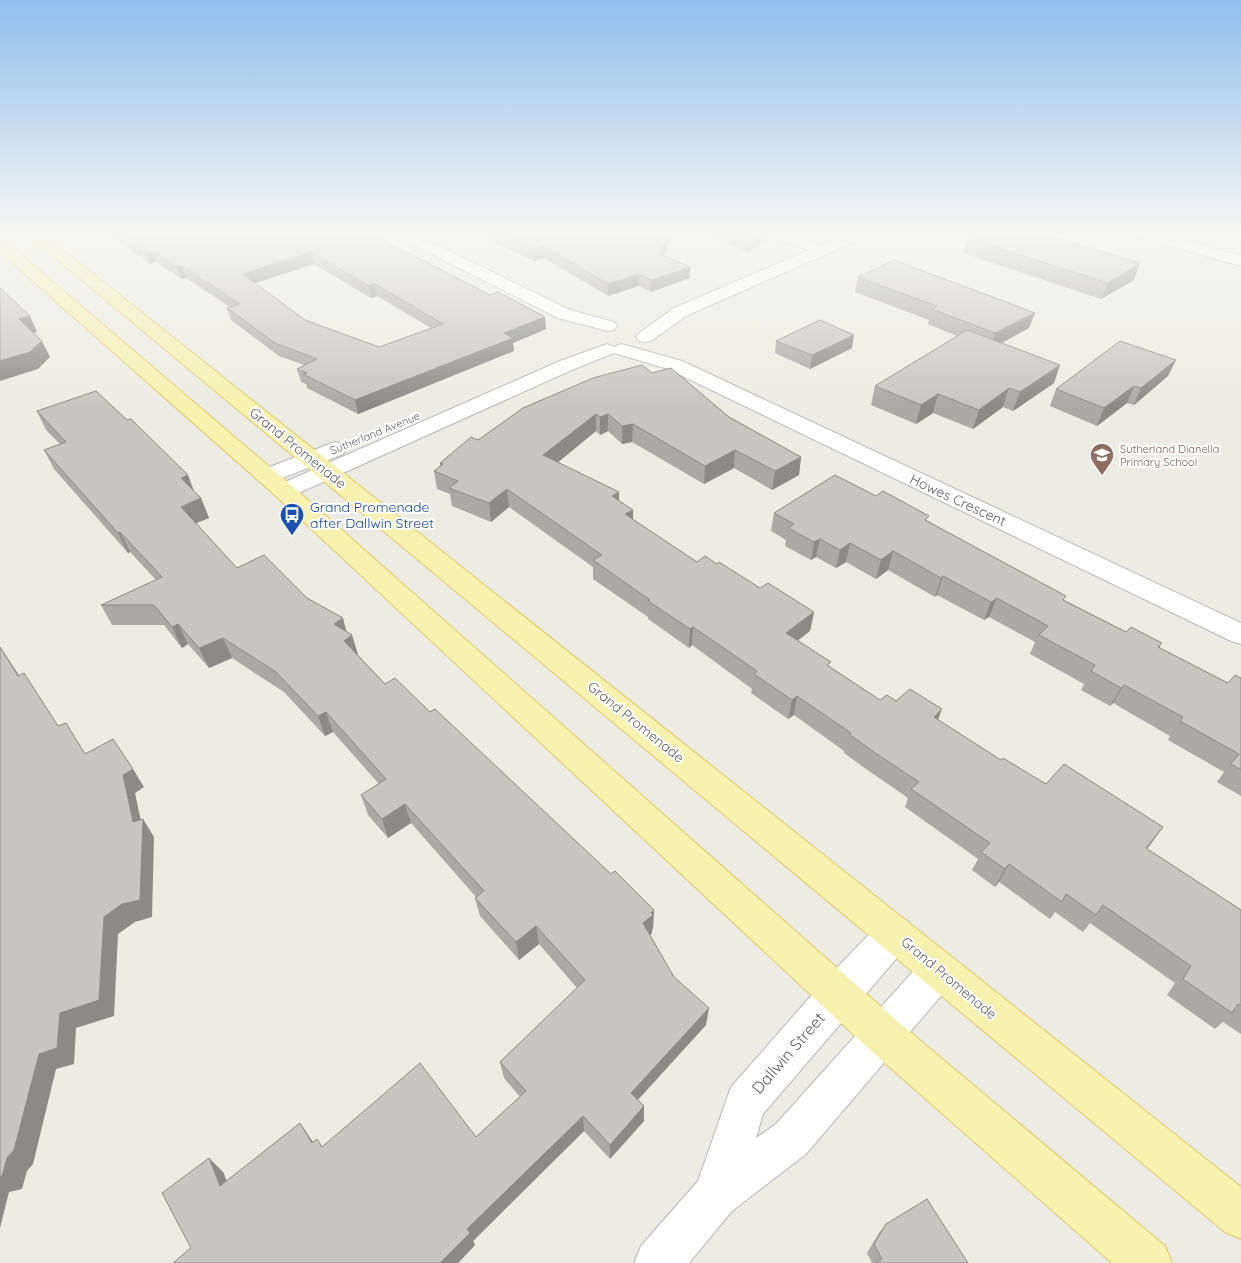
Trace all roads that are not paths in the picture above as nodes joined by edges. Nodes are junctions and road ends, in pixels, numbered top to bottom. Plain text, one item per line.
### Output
1 (52, 289) edge
2 (102, 289) edge
3 (514, 289) edge
4 (733, 289) edge
5 (564, 314) junction
6 (631, 330) junction
7 (156, 333) junction
8 (602, 344) junction
9 (116, 345) junction
10 (676, 365) junction
11 (320, 465) junction
12 (275, 484) junction
13 (1241, 634) edge
14 (896, 933) junction
15 (939, 970) junction
16 (838, 994) junction
17 (883, 1035) junction
18 (716, 1195) junction
19 (1241, 1216) edge
20 (658, 1263) edge
21 (1148, 1263) edge

1 - 9 main road
2 - 7 main road, Grand Promenade
3 - 5 street, Howes Crescent
4 - 6 street
5 - 6 street, Howes Crescent
5 - 8 street, Howes Crescent
6 - 8 street
6 - 8 street
6 - 10 street, Howes Crescent
7 - 9 main road
7 - 11 main road, Grand Promenade
8 - 10 street, Howes Crescent
8 - 11 street, Sutherland Avenue
9 - 12 main road
10 - 13 street, Howes Crescent
11 - 12 street, Sutherland Avenue
11 - 14 main road, Grand Promenade
12 - 16 main road
14 - 15 main road, Grand Promenade
14 - 16 street, Dallwin Street
15 - 17 street, Dallwin Street
15 - 19 main road, Grand Promenade
16 - 17 main road
16 - 18 street, Dallwin Street
17 - 18 street, Dallwin Street
17 - 21 main road
18 - 20 street, Dallwin Street

